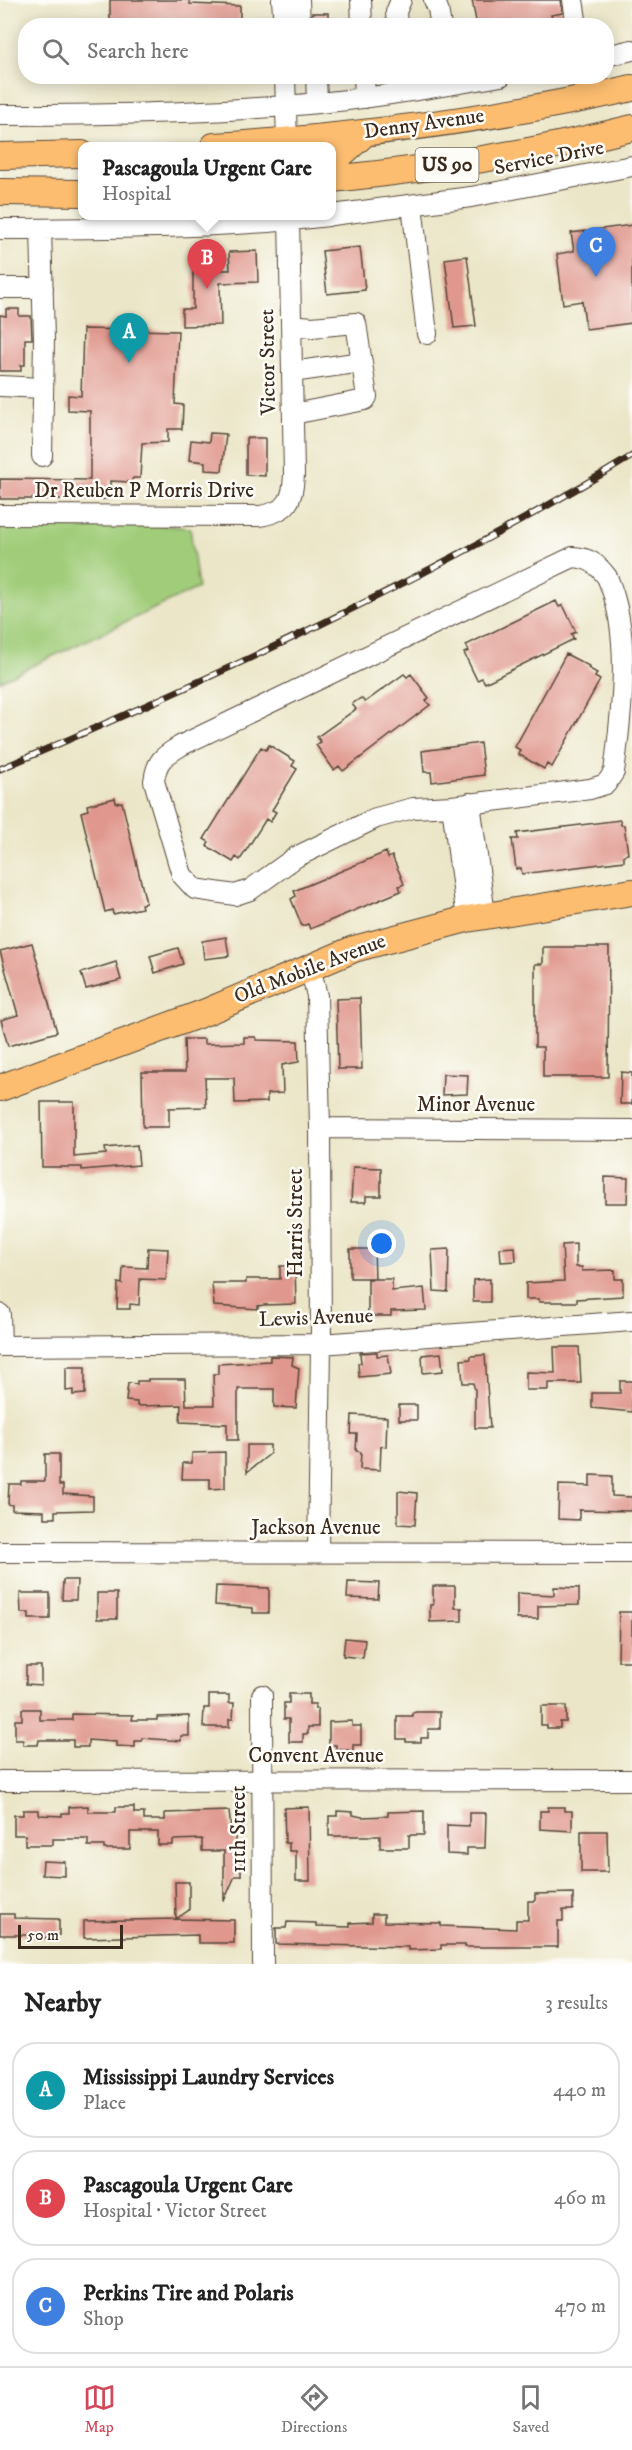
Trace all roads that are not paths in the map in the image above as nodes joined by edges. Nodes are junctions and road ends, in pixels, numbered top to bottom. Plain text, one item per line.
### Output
1 (282, 0) edge
2 (299, 0) edge
3 (361, 0) edge
4 (401, 0) edge
5 (434, 0) edge
6 (573, 0) edge
7 (283, 18) edge
8 (300, 18) edge
9 (362, 18) edge
10 (396, 18) edge
11 (440, 18) edge
12 (576, 18) edge
13 (632, 50) edge
14 (614, 54) edge
15 (285, 84) edge
16 (316, 84) edge
17 (364, 84) edge
18 (400, 85) edge
19 (632, 88) edge
20 (365, 98) junction
21 (317, 102) junction
22 (286, 105) junction
23 (0, 115) edge
24 (632, 128) edge
25 (365, 133) junction
26 (287, 142) edge
27 (301, 142) edge
28 (78, 154) edge
29 (0, 156) edge
30 (336, 158) edge
31 (632, 166) edge
32 (336, 179) edge
33 (0, 192) edge
34 (78, 192) edge
35 (412, 205) junction
36 (336, 214) edge
37 (244, 220) edge
38 (289, 220) edge
39 (41, 229) junction
40 (0, 230) edge
41 (0, 288) edge
42 (43, 288) junction
43 (291, 325) junction
44 (426, 334) dead end
45 (362, 362) junction
46 (292, 372) junction
47 (0, 386) edge
48 (43, 388) junction
49 (293, 414) junction
50 (42, 456) dead end
51 (285, 506) joint
52 (0, 515) edge
53 (461, 805) junction
54 (632, 892) edge
55 (476, 917) junction
56 (310, 966) junction
57 (0, 1088) edge
58 (320, 1128) junction
59 (632, 1130) edge
60 (0, 1314) edge
61 (632, 1321) edge
62 (321, 1344) junction
63 (0, 1346) edge
64 (0, 1552) edge
65 (318, 1552) junction
66 (632, 1553) edge
67 (262, 1695) dead end
68 (263, 1780) junction
69 (632, 1780) edge
70 (0, 1781) edge
71 (263, 1964) edge

1 - 7 street
2 - 8 street
3 - 9 street
4 - 10 street
5 - 11 street
6 - 12 street
13 - 14 street
15 - 22 street
16 - 21 street
17 - 20 street
18 - 20 street
19 - 25 main road, Denny Avenue / US 90
20 - 21 street
21 - 22 street
22 - 23 street
22 - 26 street
24 - 32 main road, Denny Avenue / US 90
25 - 27 main road, Denny Avenue / US 90
25 - 30 main road
28 - 29 main road
31 - 35 street, Service Drive
33 - 34 main road
35 - 36 street, Service Drive
35 - 44 street
37 - 39 street, Service Drive
38 - 43 street, Victor Street
39 - 40 street, Service Drive
39 - 42 street
41 - 42 street
42 - 48 street
43 - 45 street
43 - 46 street, Victor Street
45 - 46 street
45 - 49 street
46 - 49 street, Victor Street
47 - 48 street
48 - 50 street
49 - 51 street, Victor Street
51 - 52 street, Dr Reuben P Morris Drive
53 - 53 street
53 - 55 street
54 - 55 main road, Old Mobile Avenue
55 - 56 main road, Old Mobile Avenue
56 - 57 main road, Old Mobile Avenue
56 - 58 street, Harris Street
58 - 59 street, Minor Avenue
58 - 62 street, Harris Street
60 - 63 street
61 - 62 street, Lewis Avenue
62 - 63 street, Lewis Avenue
62 - 65 street, Harris Street
64 - 65 street, Jackson Avenue
65 - 66 street, Jackson Avenue
67 - 68 street, 11th Street
68 - 69 street, Convent Avenue
68 - 70 street, Convent Avenue
68 - 71 street, 11th Street

